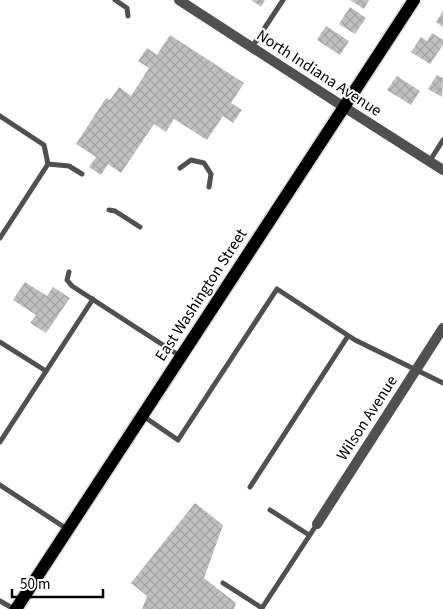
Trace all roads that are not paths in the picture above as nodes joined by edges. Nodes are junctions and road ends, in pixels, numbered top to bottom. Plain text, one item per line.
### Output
1 (115, 0) edge
2 (181, 0) edge
3 (283, 0) edge
4 (414, 0) edge
5 (128, 16) dead end
6 (252, 47) junction
7 (344, 107) junction
8 (0, 116) edge
9 (443, 140) edge
10 (429, 162) junction
11 (48, 164) junction
12 (180, 168) dead end
13 (443, 170) edge
14 (82, 174) dead end
15 (209, 186) dead end
16 (109, 210) dead end
17 (140, 227) dead end
18 (0, 238) edge
19 (69, 272) dead end
20 (93, 299) junction
21 (443, 328) edge
22 (348, 336) junction
23 (0, 342) edge
24 (180, 356) junction
25 (46, 371) junction
26 (415, 371) junction
27 (443, 383) edge
28 (142, 416) junction
29 (0, 442) edge
30 (0, 485) edge
31 (250, 487) dead end
32 (270, 510) dead end
33 (317, 524) joint
34 (67, 529) junction
35 (309, 535) junction
36 (223, 583) dead end
37 (0, 601) edge
38 (15, 609) edge

1 - 5 lane
2 - 6 street, North Indiana Avenue
3 - 6 lane
4 - 7 main road, East Washington Street
6 - 7 street, North Indiana Avenue
7 - 10 street, North Indiana Avenue
7 - 24 main road, East Washington Street
8 - 11 lane
9 - 10 lane
10 - 13 street, North Indiana Avenue
11 - 14 lane
11 - 18 lane
12 - 15 lane
16 - 17 lane
19 - 20 lane
20 - 24 lane
20 - 25 lane
21 - 26 street, Wilson Avenue
22 - 26 lane
22 - 28 lane
22 - 31 lane
23 - 25 lane
24 - 28 main road, East Washington Street
25 - 29 lane
26 - 27 lane
26 - 33 street, Wilson Avenue
28 - 34 main road, East Washington Street
30 - 34 lane
32 - 35 lane
33 - 35 lane
34 - 38 main road, East Washington Street
35 - 36 lane
37 - 38 lane

